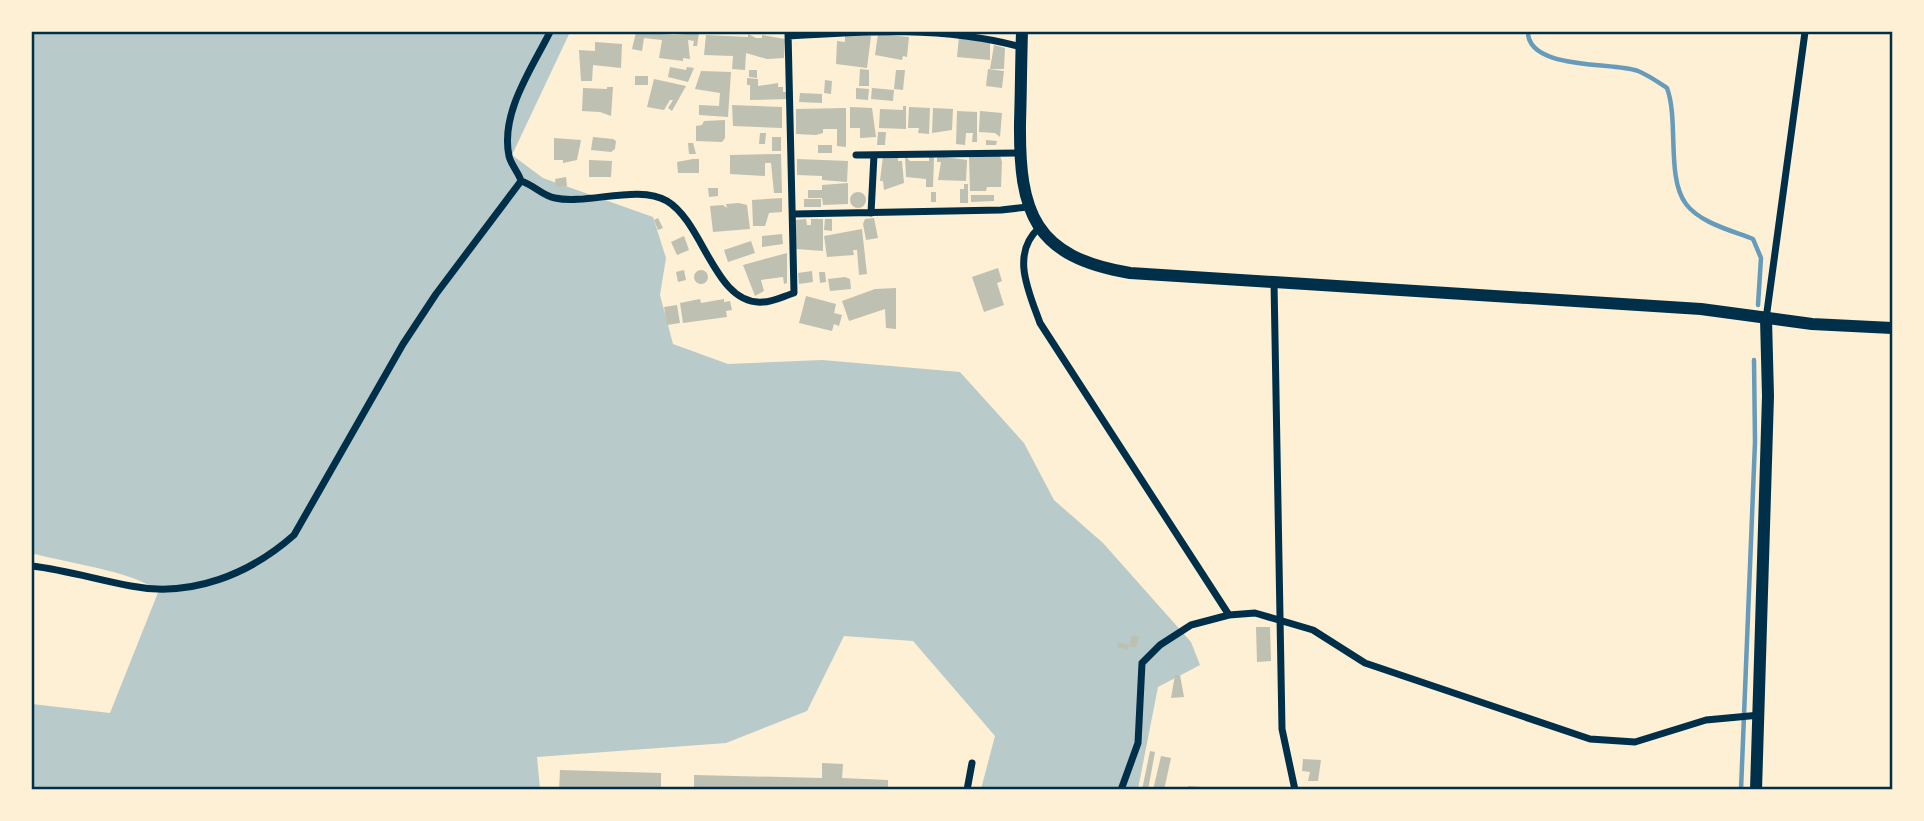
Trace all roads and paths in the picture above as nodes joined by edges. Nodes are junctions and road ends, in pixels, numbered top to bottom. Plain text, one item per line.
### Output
1 (550, 32) edge
2 (1022, 32) edge
3 (1805, 32) edge
4 (788, 34) edge
5 (1021, 47) junction
6 (1020, 153) junction
7 (856, 155) dead end
8 (874, 155) junction
9 (522, 181) junction
10 (1028, 207) junction
11 (872, 213) junction
12 (793, 214) junction
13 (1039, 228) junction
14 (1274, 281) junction
15 (1766, 320) junction
16 (1892, 328) edge
17 (32, 566) edge
18 (1229, 615) junction
19 (1280, 621) junction
20 (1760, 715) junction
21 (972, 763) dead end
22 (967, 789) edge
23 (1121, 789) edge
24 (1295, 789) edge
25 (1756, 789) edge

1 - 9 street
2 - 5 main road
3 - 15 street
4 - 5 street
4 - 12 street
5 - 6 main road
6 - 8 street
6 - 10 main road
7 - 8 street
8 - 11 street
9 - 12 street
9 - 17 street
10 - 11 street
10 - 13 main road
11 - 12 street
13 - 14 main road
13 - 18 street
14 - 15 main road
14 - 19 street
15 - 16 main road
15 - 20 main road
18 - 19 street
18 - 23 street
19 - 20 street
19 - 24 street
20 - 25 main road
21 - 22 street

